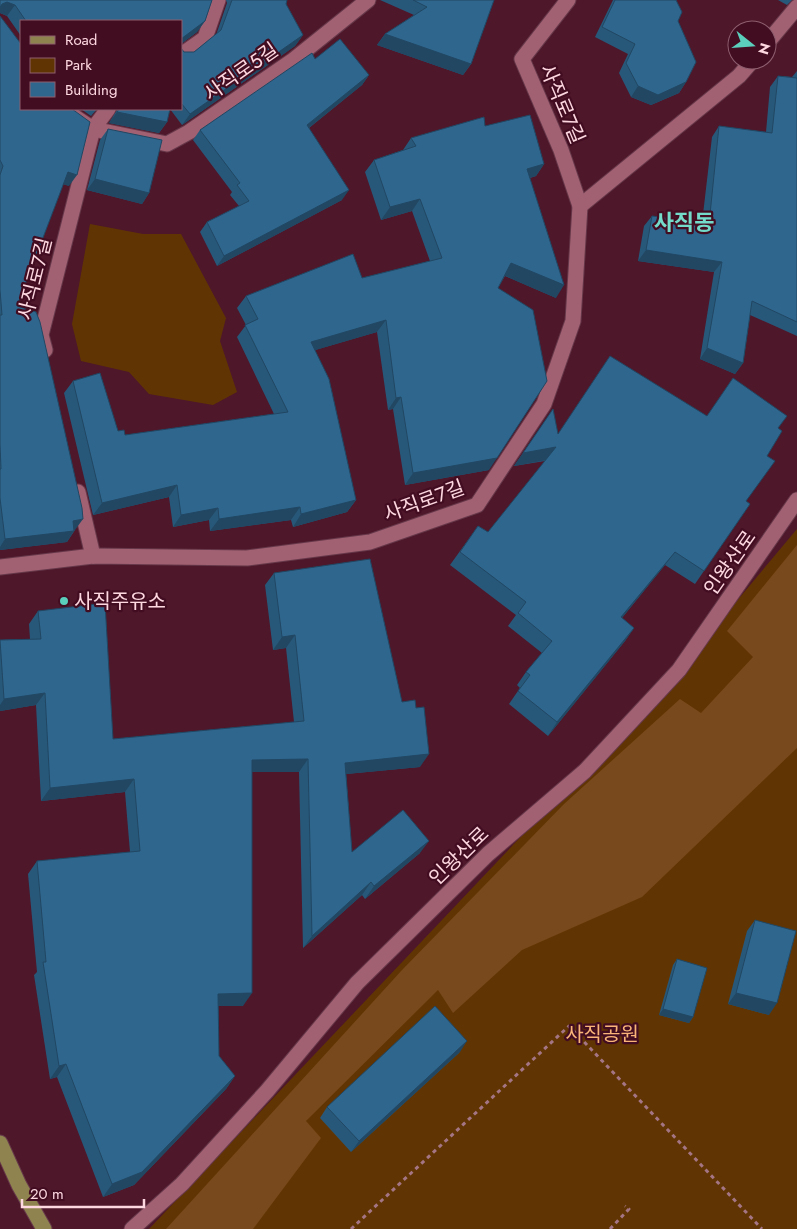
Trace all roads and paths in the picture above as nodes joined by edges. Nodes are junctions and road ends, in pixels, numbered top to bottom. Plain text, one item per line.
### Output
1 (218, 0) edge
2 (368, 0) edge
3 (568, 0) edge
4 (797, 7) edge
5 (777, 31) edge
6 (182, 54) edge
7 (744, 70) edge
8 (68, 110) edge
9 (107, 110) edge
10 (93, 129) junction
11 (580, 206) junction
12 (48, 364) edge
13 (75, 479) edge
14 (797, 500) edge
15 (93, 556) junction
16 (0, 567) edge
17 (0, 1144) edge
18 (625, 1206) dead end
19 (44, 1229) edge
20 (132, 1229) edge
21 (351, 1229) edge
22 (610, 1229) edge
23 (762, 1229) edge

1 - 6 street
2 - 10 street, 사직로5길
3 - 11 street, 사직로7길
4 - 5 street
7 - 11 street
8 - 10 street, 사직로5길
9 - 10 street
10 - 12 street, 사직로7길
11 - 15 street, 사직로7길
13 - 15 street
14 - 20 street, 인왕산로
15 - 16 street, 사직로7길
17 - 19 main road
18 - 22 path
21 - 23 path

